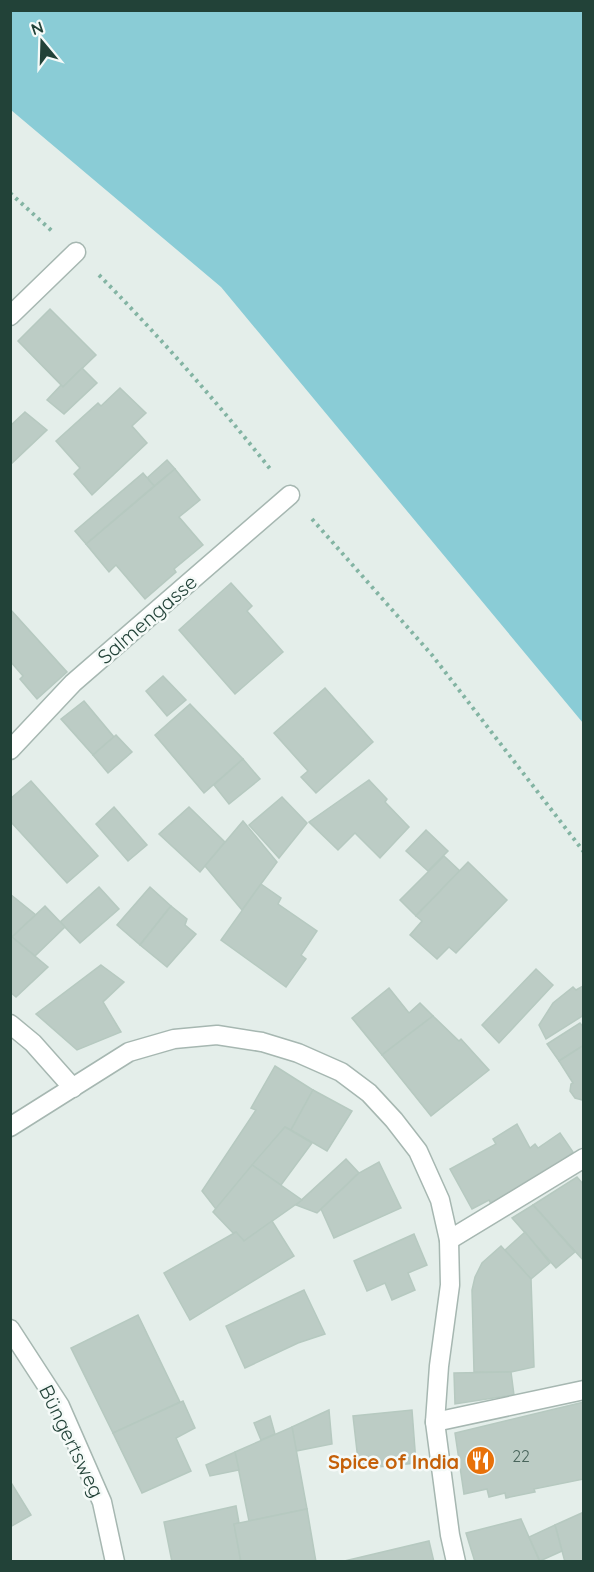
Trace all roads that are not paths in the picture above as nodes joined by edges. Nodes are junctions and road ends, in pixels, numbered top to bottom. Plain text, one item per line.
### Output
1 (76, 252) dead end
2 (10, 316) edge
3 (290, 495) dead end
4 (10, 750) edge
5 (10, 1024) edge
6 (73, 1088) junction
7 (10, 1127) edge
8 (584, 1158) edge
9 (449, 1240) junction
10 (10, 1329) edge
11 (584, 1390) edge
12 (435, 1422) junction
13 (115, 1562) edge
14 (456, 1562) edge

1 - 2 street
3 - 4 street, Salmengasse
5 - 6 street
6 - 7 street
6 - 9 street
8 - 9 street
9 - 12 street
10 - 13 street, Büngertsweg
11 - 12 street
12 - 14 street

